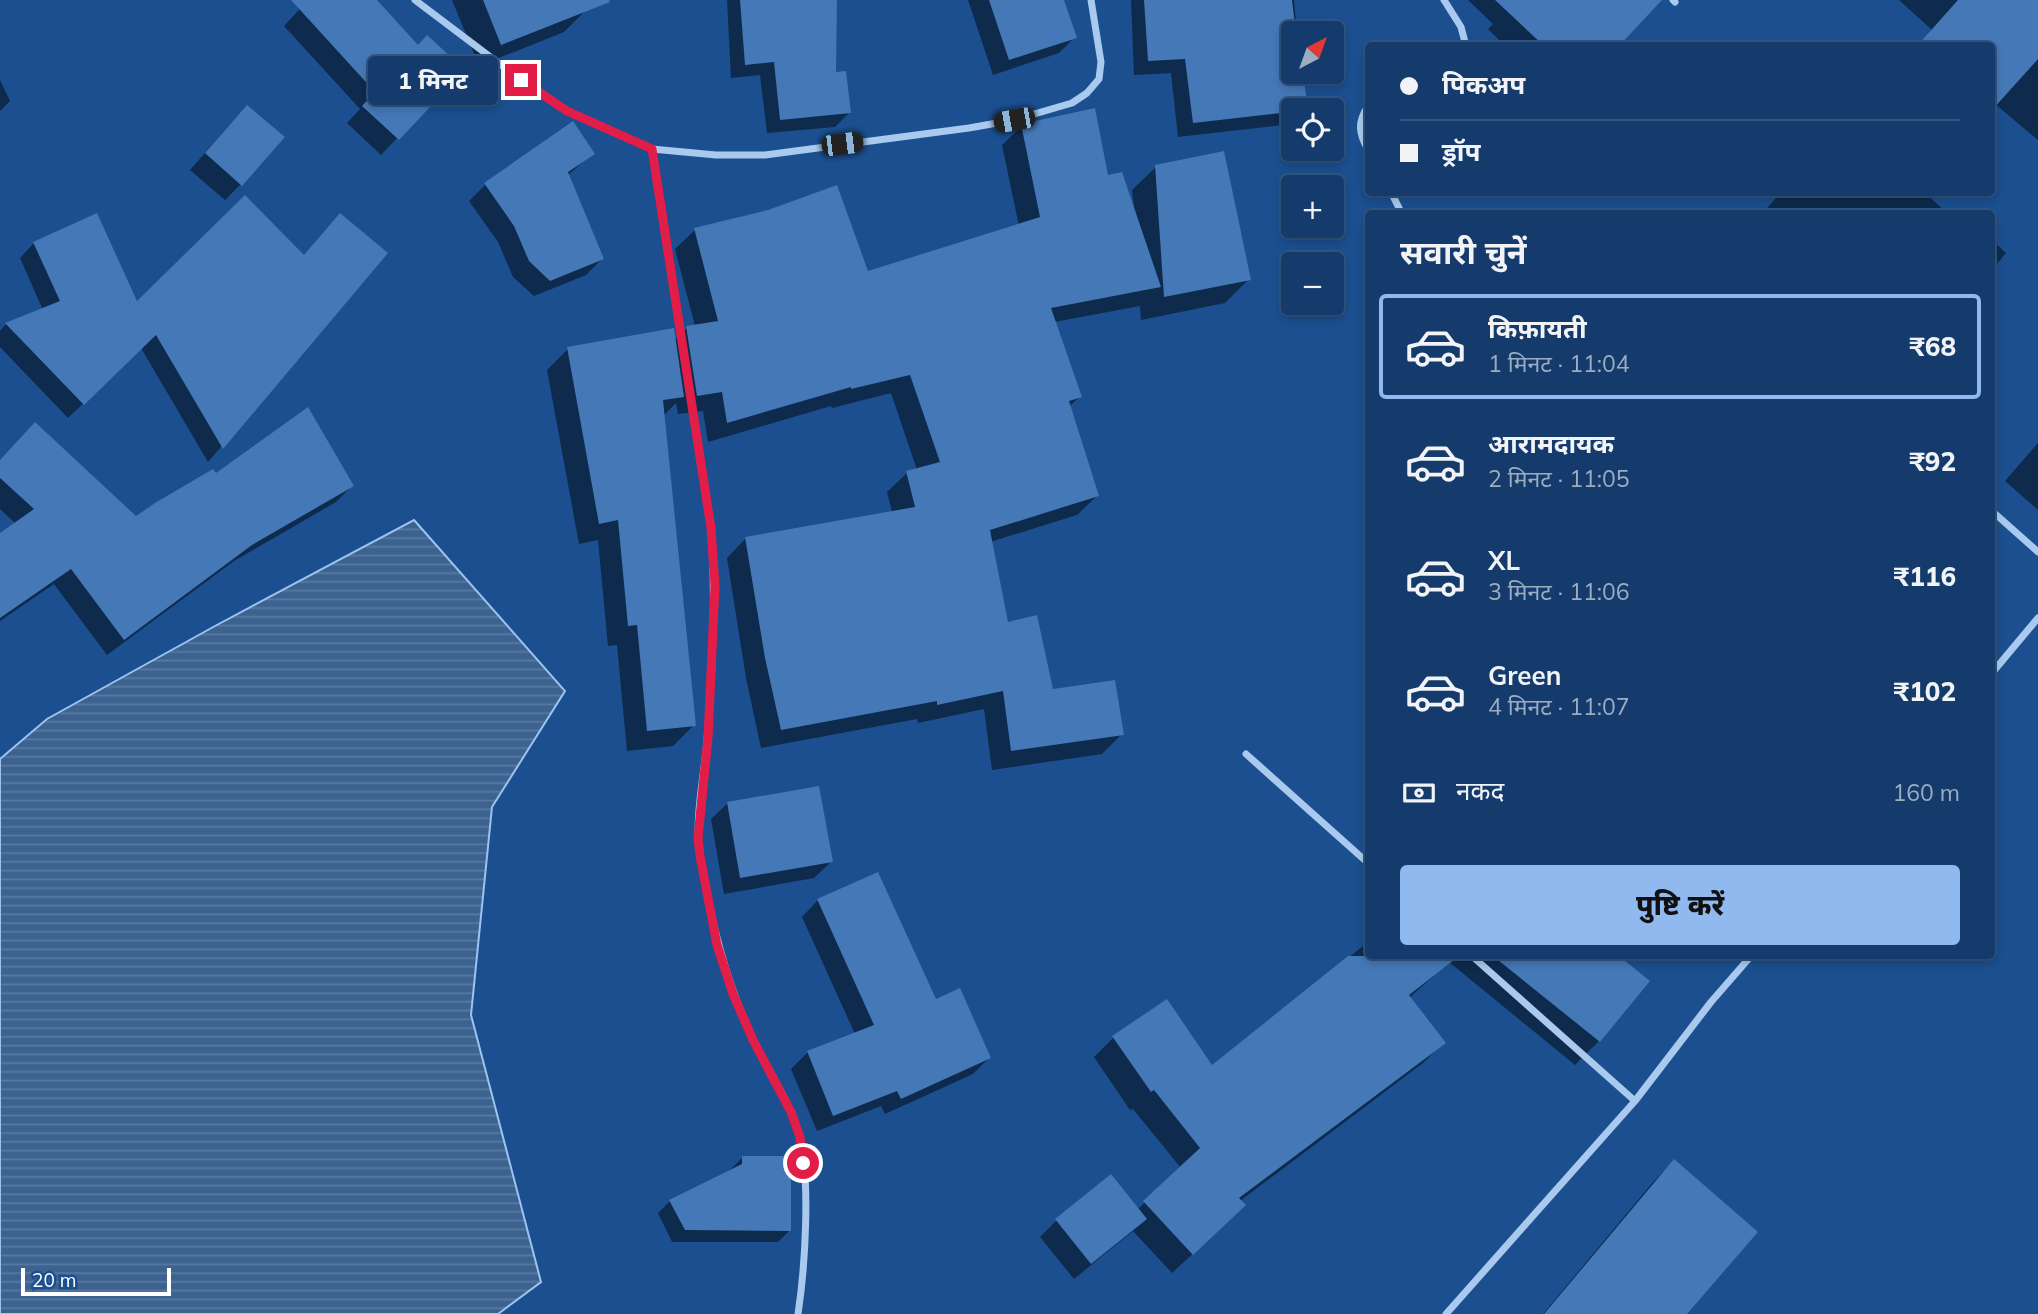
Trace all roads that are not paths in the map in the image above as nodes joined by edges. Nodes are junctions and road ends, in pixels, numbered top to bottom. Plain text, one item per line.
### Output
1 (415, 0) edge
2 (1091, 0) edge
3 (1444, 0) edge
4 (1465, 42) edge
5 (1365, 112) edge
6 (1365, 144) edge
7 (652, 149) junction
8 (1995, 515) edge
9 (2038, 552) edge
10 (2038, 618) edge
11 (1995, 669) edge
12 (1246, 754) dead end
13 (1365, 860) edge
14 (1475, 959) edge
15 (1748, 959) edge
16 (1635, 1101) junction
17 (1449, 1313) edge
18 (798, 1314) edge

1 - 7 street
2 - 7 street
3 - 4 street
5 - 6 street
7 - 18 street
8 - 9 street
10 - 11 street
12 - 13 street
14 - 16 street
15 - 16 street
16 - 17 street

